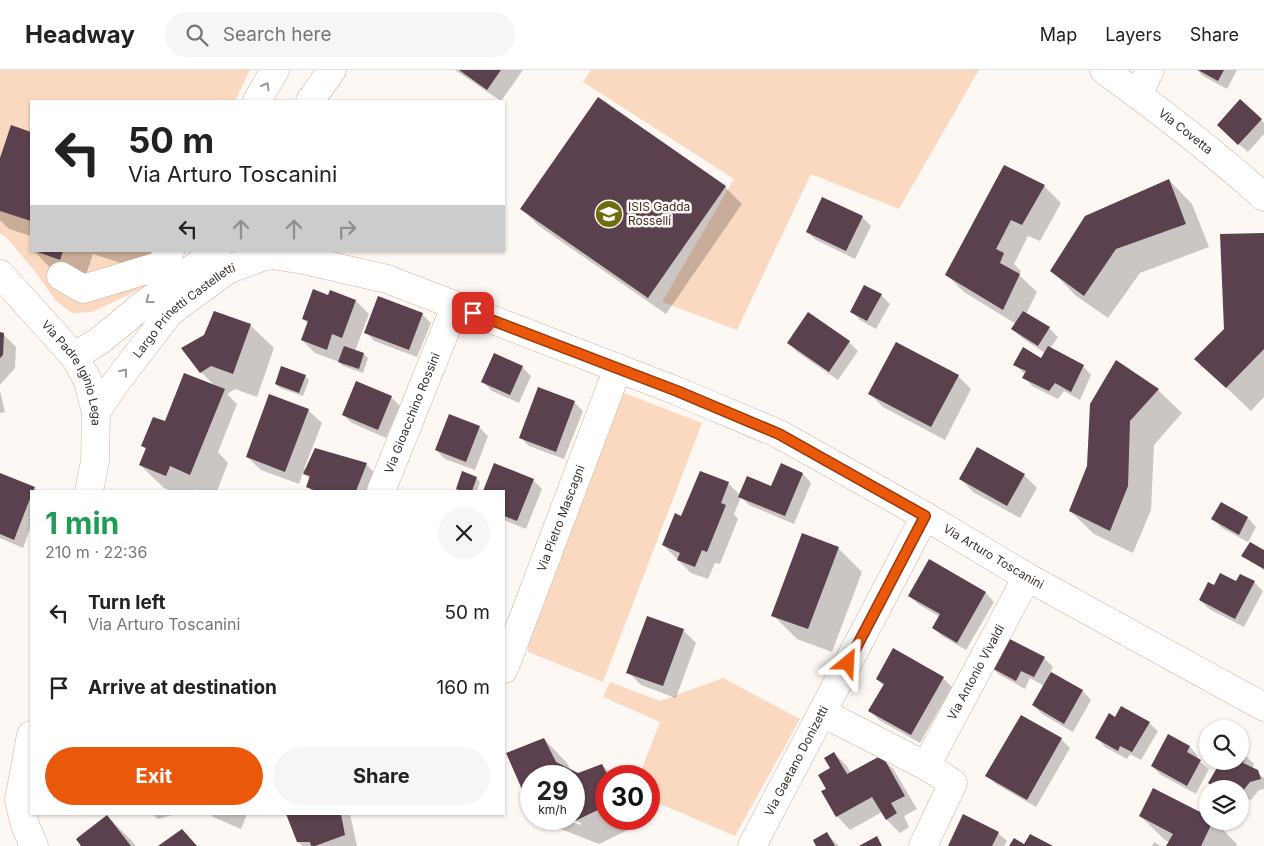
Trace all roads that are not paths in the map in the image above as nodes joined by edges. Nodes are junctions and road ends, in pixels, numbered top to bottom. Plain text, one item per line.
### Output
1 (275, 70) edge
2 (1104, 70) edge
3 (1150, 70) edge
4 (327, 71) edge
5 (1138, 95) junction
6 (258, 100) edge
7 (311, 100) edge
8 (1264, 198) edge
9 (211, 252) edge
10 (336, 252) edge
11 (277, 254) edge
12 (175, 259) edge
13 (0, 274) edge
14 (61, 276) dead end
15 (387, 280) junction
16 (455, 307) junction
17 (74, 356) junction
18 (618, 368) junction
19 (96, 412) junction
20 (89, 490) edge
21 (381, 490) edge
22 (925, 516) junction
23 (1027, 577) junction
24 (505, 666) edge
25 (1264, 707) edge
26 (823, 713) junction
27 (30, 738) edge
28 (926, 766) junction
29 (10, 808) edge
30 (34, 846) edge
31 (752, 846) edge
32 (923, 846) edge

6 -> 1 street
2 - 5 street, Via Covetta
3 - 5 street
4 - 7 street
5 - 8 street, Via Covetta
9 - 12 street, Largo Prinetti Castelletti
10 - 15 street
11 - 15 street, Largo Prinetti Castelletti
19 -> 11 street, Largo Prinetti Castelletti
12 - 14 street
12 -> 17 street, Largo Prinetti Castelletti
13 - 17 street, Via Padre Iginio Lega
15 - 16 street, Via Arturo Toscanini
16 - 18 street, Via Arturo Toscanini
16 - 21 street, Via Gioacchino Rossini
17 - 19 street, Via Padre Iginio Lega
18 - 22 street, Via Arturo Toscanini
18 - 24 street, Via Pietro Mascagni
19 - 20 street, Via Padre Iginio Lega
22 - 23 street, Via Arturo Toscanini
22 - 26 street, Via Gaetano Donizetti
23 - 25 street, Via Arturo Toscanini
23 - 28 street, Via Antonio Vivaldi
26 - 28 street
26 - 31 street, Via Gaetano Donizetti
27 - 29 street
28 - 32 street
29 - 30 street

